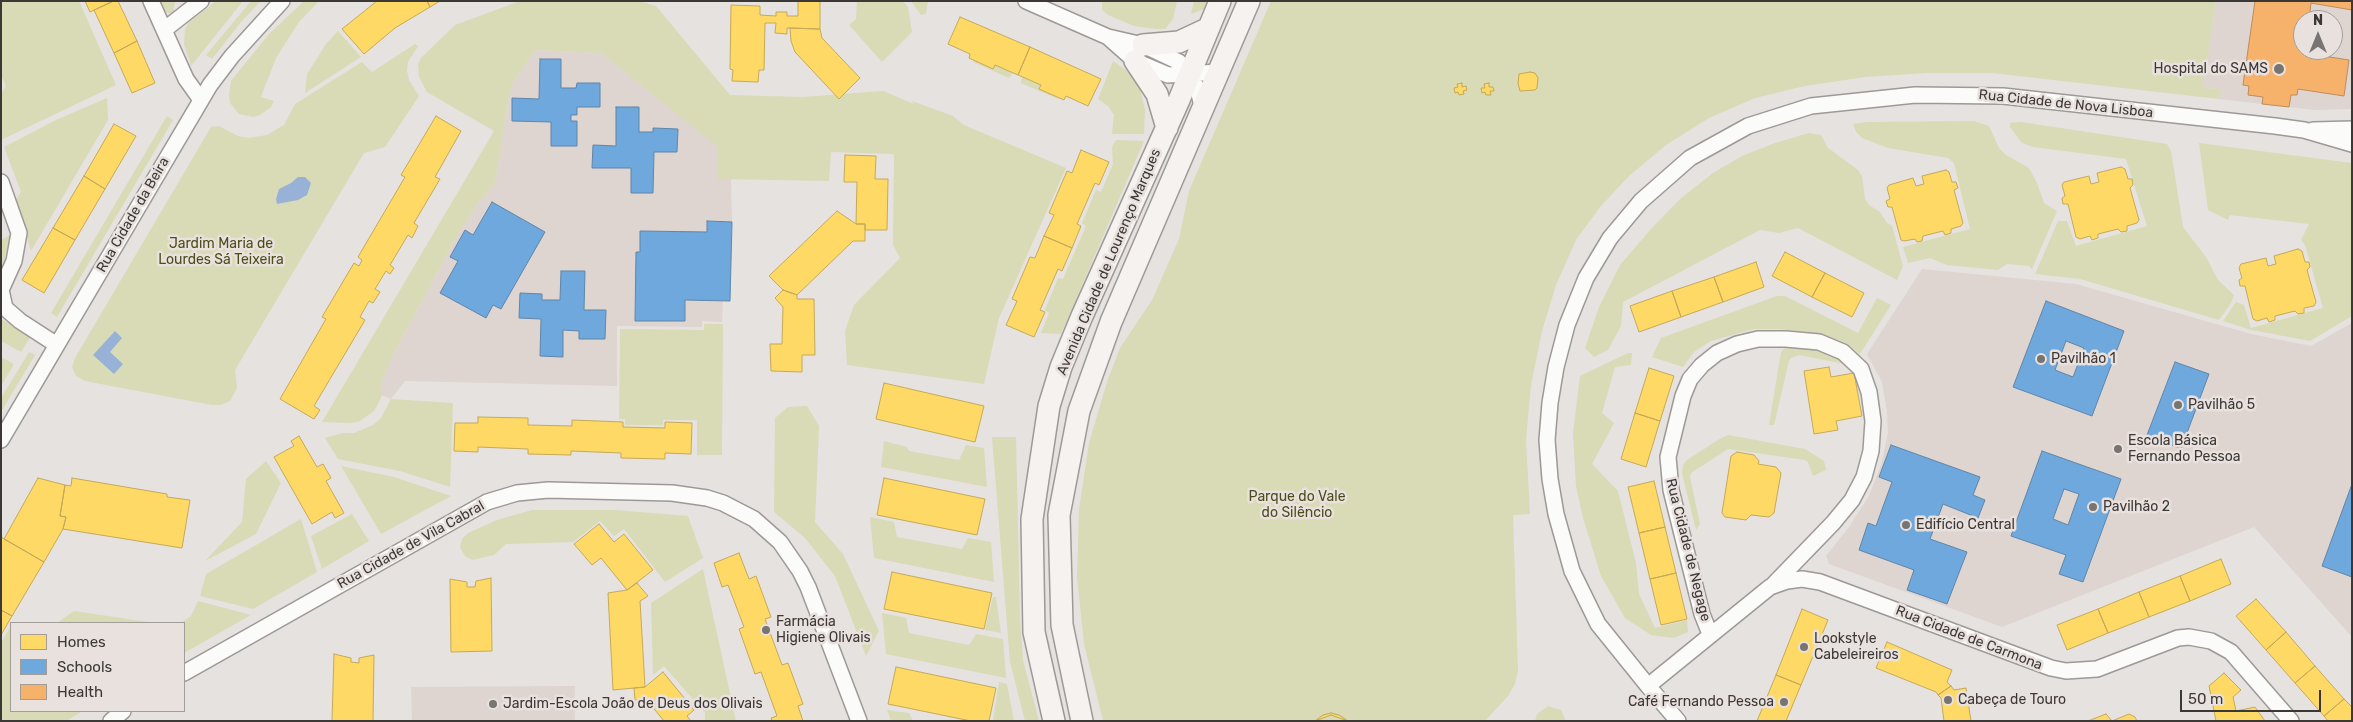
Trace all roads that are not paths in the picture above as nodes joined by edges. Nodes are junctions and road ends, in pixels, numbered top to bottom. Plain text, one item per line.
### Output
1 (151, 1) edge
2 (201, 1) edge
3 (282, 1) edge
4 (1026, 1) edge
5 (1220, 1) edge
6 (1249, 1) edge
7 (1209, 28) junction
8 (164, 30) junction
9 (1139, 53) junction
10 (1219, 72) junction
11 (1190, 75) junction
12 (201, 100) junction
13 (1203, 110) junction
14 (1167, 128) junction
15 (2350, 128) edge
16 (2304, 130) junction
17 (2352, 144) edge
18 (1, 182) edge
19 (57, 345) junction
20 (1, 440) edge
21 (1770, 588) junction
22 (1710, 634) junction
23 (185, 673) edge
24 (1648, 686) junction
25 (122, 712) edge
26 (111, 721) edge
27 (859, 721) edge
28 (1054, 721) edge
29 (1082, 721) edge
30 (1678, 721) edge
31 (2291, 721) edge

1 - 8 street
2 - 8 street
3 - 12 street, Rua Cidade da Beira
4 - 9 street
5 - 7 street, Avenida Cidade de Lourenço Marques
6 - 10 street, Avenida Cidade de Lourenço Marques
7 - 9 street
7 - 11 street, Avenida Cidade de Lourenço Marques
8 - 12 street
9 - 11 street
9 - 14 street
10 - 11 street
10 - 13 street, Avenida Cidade de Lourenço Marques
11 - 13 street
11 - 14 street, Avenida Cidade de Lourenço Marques
12 - 19 street, Rua Cidade da Beira
13 - 29 street, Avenida Cidade de Lourenço Marques
14 - 28 street, Avenida Cidade de Lourenço Marques
15 - 16 street, Rua Cidade de Nova Lisboa
16 - 17 street, Rua Cidade de Nova Lisboa
16 - 24 street, Rua Cidade de Nova Lisboa
18 - 19 street
19 - 20 street, Rua Cidade da Beira
21 - 22 street, Rua Cidade de Carmona
21 - 22 street, Rua Cidade de Negage
21 - 31 street, Rua Cidade de Carmona
22 - 24 street, Rua Cidade de Carmona
23 - 27 street, Rua Cidade de Vila Cabral
24 - 30 street, Rua Cidade de Nova Lisboa
25 - 26 street

